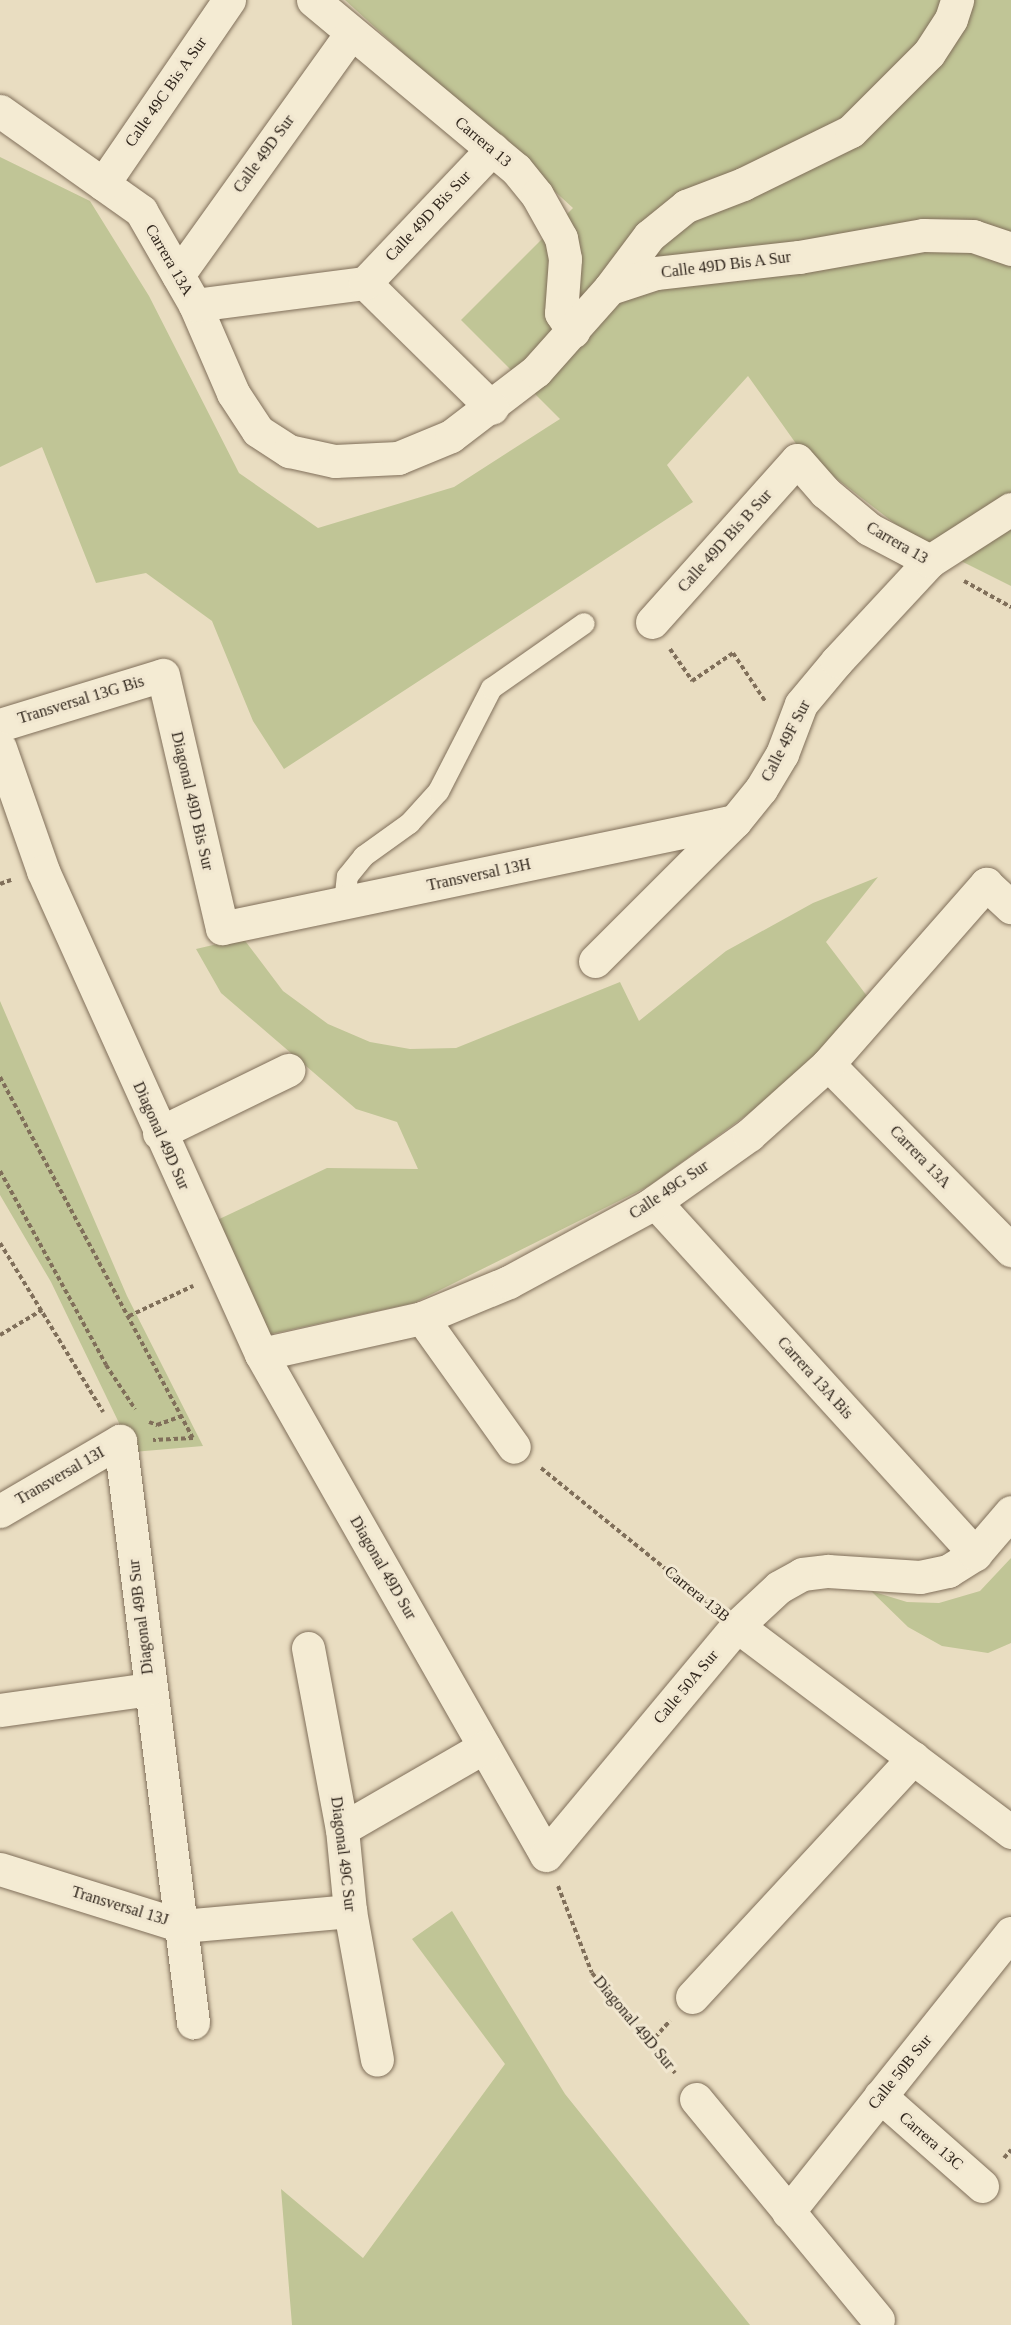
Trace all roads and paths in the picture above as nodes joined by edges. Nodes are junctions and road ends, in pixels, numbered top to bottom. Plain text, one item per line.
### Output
1 (229, 0) edge
2 (313, 0) edge
3 (957, 0) edge
4 (351, 33) junction
5 (0, 111) edge
6 (492, 149) junction
7 (103, 184) junction
8 (1011, 249) edge
9 (178, 275) junction
10 (365, 283) junction
11 (610, 288) junction
12 (195, 305) junction
13 (573, 331) junction
14 (492, 408) junction
15 (797, 460) joint
16 (1011, 508) edge
17 (930, 561) junction
18 (1011, 607) edge
19 (652, 622) joint
20 (584, 623) dead end
21 (162, 675) joint
22 (0, 725) edge
23 (789, 736) junction
24 (0, 748) edge
25 (735, 821) junction
26 (344, 903) junction
27 (1011, 907) edge
28 (222, 928) joint
29 (595, 961) dead end
30 (828, 1064) junction
31 (288, 1070) dead end
32 (0, 1077) edge
33 (159, 1133) junction
34 (0, 1171) edge
35 (655, 1202) junction
36 (0, 1243) edge
37 (1011, 1250) edge
38 (223, 1273) junction
39 (42, 1310) junction
40 (129, 1316) junction
41 (422, 1318) junction
42 (0, 1335) edge
43 (261, 1354) junction
44 (139, 1414) dead end
45 (182, 1416) junction
46 (132, 1431) junction
47 (193, 1437) dead end
48 (514, 1447) joint
49 (0, 1511) edge
50 (1011, 1512) edge
51 (975, 1554) junction
52 (737, 1626) junction
53 (308, 1647) dead end
54 (149, 1689) junction
55 (0, 1710) edge
56 (484, 1747) junction
57 (913, 1758) junction
58 (342, 1829) junction
59 (1011, 1832) edge
60 (546, 1855) junction
61 (0, 1869) edge
62 (350, 1911) junction
63 (182, 1926) junction
64 (1011, 1933) edge
65 (692, 1997) dead end
66 (193, 2022) dead end
67 (376, 2060) dead end
68 (880, 2096) junction
69 (696, 2098) joint
70 (982, 2186) dead end
71 (788, 2212) junction
72 (878, 2320) dead end

1 - 7 street, Calle 49C Bis A Sur
2 - 4 street, Carrera 13
3 - 11 street
4 - 6 street, Carrera 13
4 - 9 street, Calle 49D Sur
5 - 7 street, Carrera 13A
6 - 10 street, Calle 49D Bis Sur
6 - 13 street, Carrera 13
7 - 9 street, Carrera 13A
8 - 11 street, Calle 49D Bis A Sur
9 - 12 street, Carrera 13A
10 - 12 street
10 - 14 street
11 - 13 street
12 - 14 street, Carrera 13A
13 - 14 street
15 - 17 street, Carrera 13
15 - 19 street, Calle 49D Bis B Sur
16 - 17 street, Calle 49F Sur
17 - 18 path, Carrera 13
17 - 23 street, Calle 49F Sur
19 - 23 path
20 - 26 lane
21 - 22 street, Transversal 13G Bis
21 - 28 street, Diagonal 49D Bis Sur
23 - 25 street, Calle 49F Sur
24 - 33 street, Diagonal 49D Sur
25 - 26 street, Transversal 13H
25 - 29 street, Calle 49F Sur
26 - 28 street, Transversal 13H
27 - 30 street, Calle 49G Sur
30 - 35 street, Calle 49G Sur
30 - 37 street, Carrera 13A
31 - 33 street
32 - 40 path
33 - 38 street, Diagonal 49D Sur
34 - 44 path
35 - 41 street, Calle 49G Sur
35 - 51 street, Carrera 13A Bis
36 - 39 path
38 - 40 path
38 - 43 street, Diagonal 49D Sur
39 - 42 path
39 - 46 path
40 - 45 path
41 - 43 street, Calle 49G Sur
41 - 48 street
43 - 56 street, Diagonal 49D Sur
45 - 46 path
45 - 47 path
46 - 49 street, Transversal 13I
46 - 54 street, Diagonal 49B Sur
48 - 52 path, Carrera 13B
50 - 51 street, Calle 50A Sur
51 - 52 street, Calle 50A Sur
52 - 57 street, Carrera 13B
52 - 60 street, Calle 50A Sur
53 - 58 street, Diagonal 49C Sur
54 - 55 street
54 - 63 street, Diagonal 49B Sur
56 - 58 street
56 - 60 street, Diagonal 49D Sur
57 - 59 street, Carrera 13B
57 - 65 street
58 - 62 street, Diagonal 49C Sur
60 - 69 path, Diagonal 49D Sur
61 - 63 street, Transversal 13J
62 - 63 street, Transversal 13J
62 - 67 street, Diagonal 49C Sur
63 - 66 street, Diagonal 49B Sur
64 - 68 street, Calle 50B Sur
68 - 70 street, Carrera 13C
68 - 71 street, Calle 50B Sur
69 - 71 street
71 - 72 street

